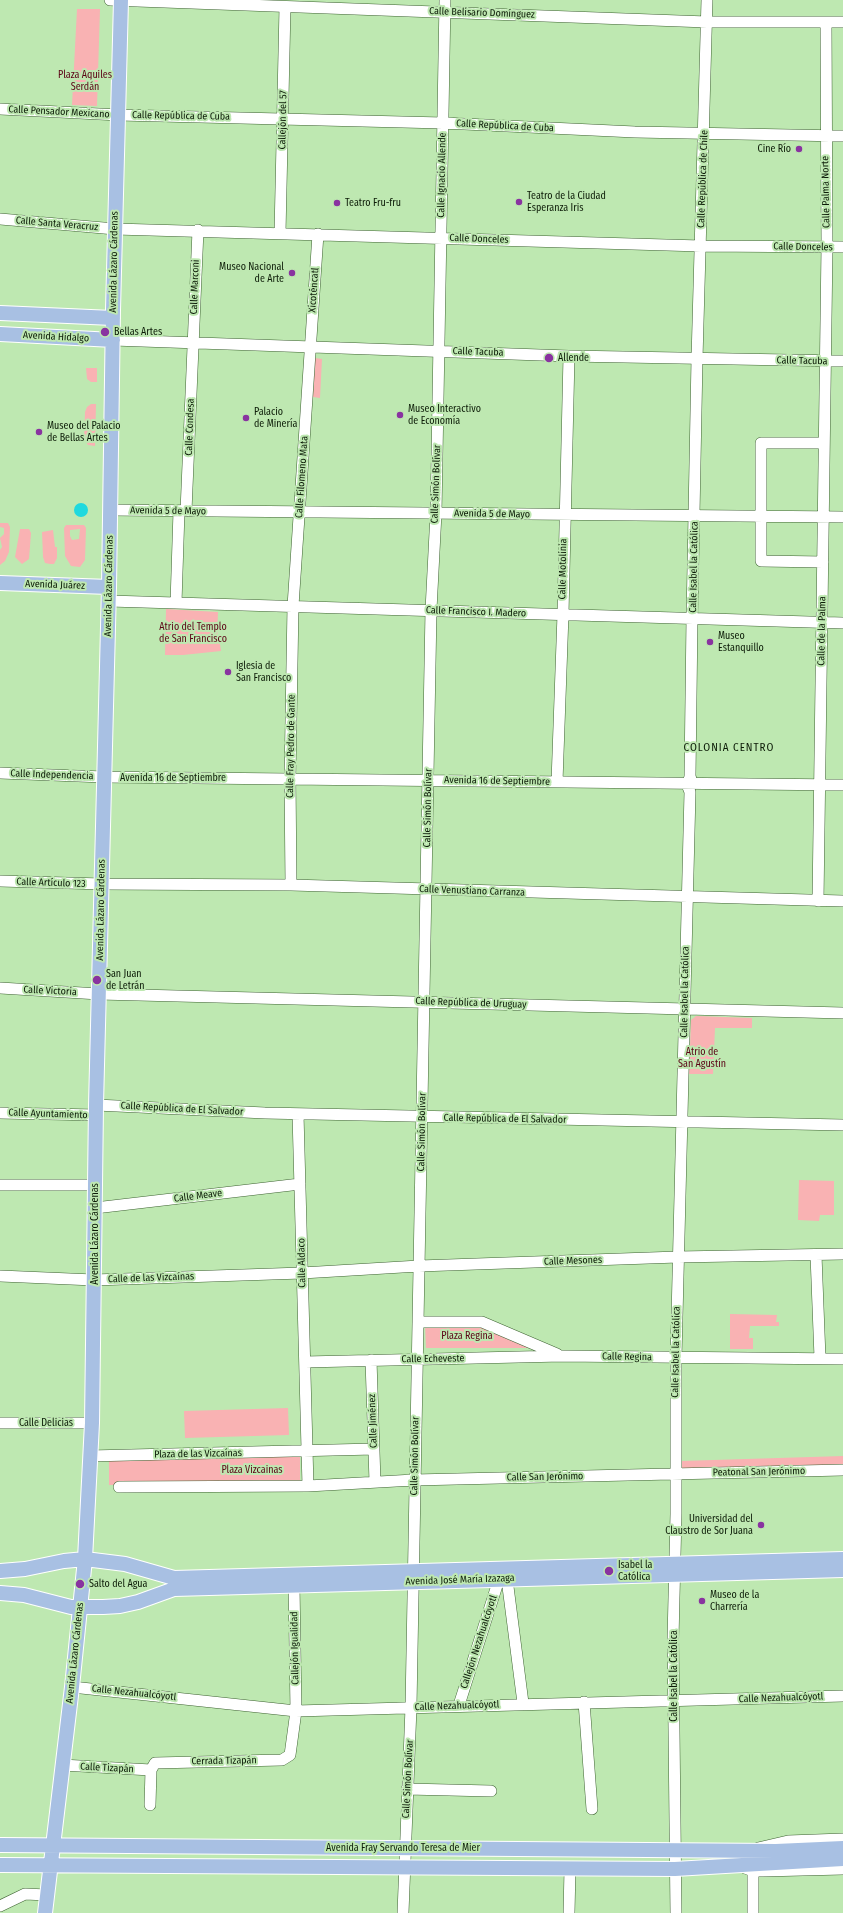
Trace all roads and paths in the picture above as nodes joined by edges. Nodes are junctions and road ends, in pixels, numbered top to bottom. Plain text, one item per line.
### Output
1 (110, 0) edge
2 (122, 0) edge
3 (445, 0) edge
4 (707, 0) edge
5 (285, 7) junction
6 (445, 11) junction
7 (707, 22) junction
8 (826, 22) junction
9 (843, 22) edge
10 (0, 109) edge
11 (119, 115) junction
12 (283, 119) junction
13 (443, 123) junction
14 (704, 133) junction
15 (826, 136) junction
16 (843, 136) edge
17 (0, 219) edge
18 (115, 229) junction
19 (198, 230) junction
20 (280, 233) junction
21 (318, 234) junction
22 (440, 238) junction
23 (701, 246) junction
24 (827, 247) junction
25 (843, 248) edge
26 (0, 313) edge
27 (113, 318) junction
28 (0, 334) edge
29 (113, 340) junction
30 (193, 343) junction
31 (311, 347) junction
32 (439, 350) junction
33 (568, 356) junction
34 (697, 359) junction
35 (826, 361) junction
36 (843, 361) edge
37 (824, 443) junction
38 (111, 510) junction
39 (183, 511) junction
40 (300, 512) junction
41 (436, 514) junction
42 (564, 515) junction
43 (695, 516) junction
44 (761, 517) junction
45 (824, 517) junction
46 (843, 517) edge
47 (823, 562) junction
48 (0, 583) edge
49 (109, 594) junction
50 (176, 603) junction
51 (294, 606) junction
52 (431, 610) junction
53 (563, 614) junction
54 (692, 618) junction
55 (823, 622) junction
56 (843, 623) edge
57 (0, 773) edge
58 (104, 777) junction
59 (290, 778) junction
60 (428, 780) junction
61 (556, 782) junction
62 (690, 783) junction
63 (821, 785) junction
64 (843, 785) edge
65 (0, 881) edge
66 (102, 884) junction
67 (291, 885) junction
68 (426, 889) junction
69 (687, 898) junction
70 (818, 901) junction
71 (843, 901) edge
72 (0, 988) edge
73 (99, 994) junction
74 (424, 1001) junction
75 (685, 1009) junction
76 (843, 1013) edge
77 (96, 1110) junction
78 (0, 1113) edge
79 (298, 1114) junction
80 (422, 1117) junction
81 (682, 1122) junction
82 (843, 1125) edge
83 (300, 1184) junction
84 (0, 1185) edge
85 (95, 1185) junction
86 (95, 1208) junction
87 (843, 1254) edge
88 (816, 1255) junction
89 (678, 1257) junction
90 (419, 1266) junction
91 (302, 1273) junction
92 (0, 1276) edge
93 (94, 1280) junction
94 (418, 1322) junction
95 (562, 1356) junction
96 (676, 1358) junction
97 (820, 1358) junction
98 (417, 1359) junction
99 (843, 1359) edge
100 (371, 1360) junction
101 (304, 1362) junction
102 (0, 1423) edge
103 (92, 1423) junction
104 (374, 1449) junction
105 (306, 1451) junction
106 (90, 1456) junction
107 (843, 1470) edge
108 (676, 1474) junction
109 (414, 1480) junction
110 (375, 1482) junction
111 (308, 1486) junction
112 (119, 1487) dead end
113 (85, 1559) junction
114 (843, 1559) edge
115 (675, 1569) junction
116 (843, 1570) edge
117 (0, 1571) edge
118 (413, 1576) junction
119 (503, 1579) junction
120 (294, 1585) junction
121 (0, 1592) edge
122 (80, 1607) junction
123 (72, 1687) junction
124 (843, 1696) edge
125 (674, 1701) junction
126 (584, 1702) junction
127 (523, 1704) junction
128 (459, 1705) junction
129 (411, 1707) junction
130 (296, 1711) junction
131 (62, 1765) junction
132 (151, 1770) junction
133 (408, 1789) junction
134 (491, 1791) dead end
135 (150, 1805) dead end
136 (592, 1809) dead end
137 (843, 1840) edge
138 (0, 1845) edge
139 (53, 1845) junction
140 (404, 1848) junction
141 (843, 1848) edge
142 (675, 1850) junction
143 (752, 1850) junction
144 (843, 1859) edge
145 (737, 1864) junction
146 (0, 1865) edge
147 (51, 1866) junction
148 (404, 1868) junction
149 (570, 1869) junction
150 (675, 1869) junction
151 (843, 1869) edge
152 (753, 1871) junction
153 (47, 1895) junction
154 (0, 1906) edge
155 (45, 1913) edge
156 (403, 1913) edge
157 (569, 1913) edge
158 (676, 1913) edge
159 (753, 1913) edge

1 - 2 street, Calle Belisario Domínguez
2 - 5 street, Calle Belisario Domínguez
2 - 11 main road, Avenida Lázaro Cárdenas
3 - 6 street, Calle Ignacio Allende
4 - 7 street, Calle República de Chile
5 - 6 street, Calle Belisario Domínguez
5 - 12 street, Callejón del 57
6 - 7 street, Calle Belisario Domínguez
6 - 13 street, Calle Ignacio Allende
7 - 8 street, Calle Belisario Domínguez
7 - 14 street, Calle República de Chile
8 - 9 street, Calle Belisario Domínguez
8 - 15 street, Calle Palma Norte
10 - 11 street, Calle Pensador Mexicano
11 - 12 street, Calle República de Cuba
11 - 18 main road, Avenida Lázaro Cárdenas
12 - 13 street, Calle República de Cuba
12 - 20 street, Callejón del 57
13 - 14 street, Calle República de Cuba
13 - 22 street, Calle Ignacio Allende
14 - 15 street, Calle República de Cuba
14 - 23 street, Calle República de Chile
15 - 16 street, Calle República de Cuba
15 - 24 street, Calle Palma Norte
17 - 18 street, Calle Santa Veracruz
18 - 19 street, Calle Donceles
18 - 27 main road, Avenida Lázaro Cárdenas
19 - 20 street, Calle Donceles
19 - 30 street, Calle Marconi
20 - 21 street, Calle Donceles
21 - 22 street, Calle Donceles
21 - 31 street, Xicoténcatl
22 - 23 street, Calle Donceles
22 - 32 street, Calle Ignacio Allende
23 - 24 street, Calle Donceles
23 - 34 street, Calle República de Chile
24 - 25 street, Calle Donceles
24 - 35 street, Calle Palma Norte
26 - 27 main road
27 - 29 main road, Avenida Lázaro Cárdenas
28 - 29 main road, Avenida Hidalgo
29 - 30 street, Calle Tacuba
29 - 38 main road, Avenida Lázaro Cárdenas
30 - 31 street, Calle Tacuba
30 - 39 street, Calle Condesa
31 - 32 street, Calle Tacuba
31 - 40 street, Calle Filomeno Mata
32 - 33 street, Calle Tacuba
32 - 41 street, Calle Simón Bolívar
33 - 34 street, Calle Tacuba
33 - 42 street, Calle Motolinia
34 - 35 street, Calle Tacuba
34 - 43 street, Calle Isabel la Católica
35 - 36 street, Calle Tacuba
35 - 37 street, Calle de la Palma
37 - 44 street
37 - 45 street, Calle de la Palma
38 - 39 street, Avenida 5 de Mayo
38 - 49 main road, Avenida Lázaro Cárdenas
39 - 40 street, Avenida 5 de Mayo
39 - 50 street, Calle Condesa
40 - 41 street, Avenida 5 de Mayo
40 - 51 street, Calle Filomeno Mata
41 - 42 street, Avenida 5 de Mayo
41 - 52 street, Calle Simón Bolívar
42 - 43 street, Avenida 5 de Mayo
42 - 53 street, Calle Motolinia
43 - 44 street, Avenida 5 de Mayo
43 - 54 street, Calle Isabel la Católica
44 - 45 street, Avenida 5 de Mayo
44 - 47 street
45 - 46 street, Avenida 5 de Mayo
45 - 47 street, Calle de la Palma
47 - 55 street, Calle de la Palma
48 - 49 main road, Avenida Juárez
49 - 50 street, Calle Francisco I. Madero
49 - 58 main road, Avenida Lázaro Cárdenas
50 - 51 street, Calle Francisco I. Madero
51 - 52 street, Calle Francisco I. Madero
51 - 59 street, Calle Fray Pedro de Gante
52 - 53 street, Calle Francisco I. Madero
52 - 60 street, Calle Simón Bolívar
53 - 54 street, Calle Francisco I. Madero
53 - 61 street, Calle Motolinia
54 - 55 street, Calle Francisco I. Madero
54 - 62 street, Calle Isabel la Católica
55 - 56 street, Calle Francisco I. Madero
55 - 63 street, Calle de la Palma
57 - 58 street, Calle Independencia
58 - 59 street, Avenida 16 de Septiembre
58 - 66 main road, Avenida Lázaro Cárdenas
59 - 60 street, Avenida 16 de Septiembre
59 - 67 street, Calle Fray Pedro de Gante
60 - 61 street, Avenida 16 de Septiembre
60 - 68 street, Calle Simón Bolívar
61 - 62 street, Avenida 16 de Septiembre
62 - 63 street, Avenida 16 de Septiembre
62 - 69 street, Calle Isabel la Católica
63 - 64 street, Avenida 16 de Septiembre
63 - 70 street, Calle de la Palma
65 - 66 street, Calle Artículo 123
66 - 67 street, Calle Venustiano Carranza
66 - 73 main road, Avenida Lázaro Cárdenas
67 - 68 street, Calle Venustiano Carranza
68 - 69 street, Calle Venustiano Carranza
68 - 74 street, Calle Simón Bolívar
69 - 70 street, Calle Venustiano Carranza
69 - 75 street, Calle Isabel la Católica
70 - 71 street, Calle Venustiano Carranza
72 - 73 street, Calle Victoria
73 - 74 street, Calle República de Uruguay
73 - 77 main road, Avenida Lázaro Cárdenas
74 - 75 street, Calle República de Uruguay
74 - 80 street, Calle Simón Bolívar
75 - 76 street, Calle República de Uruguay
75 - 81 street, Calle Isabel la Católica
77 - 78 street, Calle Ayuntamiento
77 - 79 street, Calle República de El Salvador
77 - 85 main road, Avenida Lázaro Cárdenas
79 - 80 street, Calle República de El Salvador
79 - 83 street, Calle Aldaco
80 - 81 street, Calle República de El Salvador
80 - 90 street, Calle Simón Bolívar
81 - 82 street, Calle República de El Salvador
81 - 89 street, Calle Isabel la Católica
83 - 86 street, Calle Meave
83 - 91 street, Calle Aldaco
84 - 85 street
85 - 86 main road, Avenida Lázaro Cárdenas
86 - 93 main road, Avenida Lázaro Cárdenas
87 - 88 street, Calle Mesones
88 - 89 street, Calle Mesones
88 - 97 street
89 - 90 street, Calle Mesones
89 - 96 street, Calle Isabel la Católica
90 - 91 street, Calle Mesones
90 - 94 street, Calle Simón Bolívar
91 - 93 street, Calle de las Vizcaínas
91 - 101 street, Calle Aldaco
92 - 93 street, Calle de las Vizcaínas
93 - 103 main road, Avenida Lázaro Cárdenas
94 - 95 street, Calle Regina
94 - 98 street, Calle Simón Bolívar
95 - 96 street, Calle Regina
95 - 98 street, Calle Echeveste
96 - 97 street, Calle Regina
96 - 108 street, Calle Isabel la Católica
97 - 99 street, Calle Regina
98 - 100 street, Calle Echeveste
98 - 109 street, Calle Simón Bolívar
100 - 101 street, Calle Echeveste
100 - 104 street, Calle Jiménez
101 - 105 street, Calle Aldaco
102 - 103 street, Calle Delicias
103 - 106 main road, Avenida Lázaro Cárdenas
104 - 105 street, Plaza de las Vizcaínas
104 - 110 street, Calle Jiménez
105 - 106 street, Plaza de las Vizcaínas
105 - 111 street, Calle Aldaco
106 - 113 main road, Avenida Lázaro Cárdenas
107 - 108 street, Peatonal San Jerónimo
108 - 109 street, Calle San Jerónimo
108 - 115 street, Calle Isabel la Católica
109 - 110 street
109 - 118 street, Calle Simón Bolívar
110 - 111 street
111 - 112 street
113 - 117 main road, Avenida José María Izazaga
113 - 118 main road, Avenida José María Izazaga
113 - 122 main road, Avenida Lázaro Cárdenas
114 - 115 main road, Avenida José María Izazaga
115 - 116 main road, Avenida José María Izazaga
115 - 118 main road, Avenida José María Izazaga
115 - 119 main road, Avenida José María Izazaga
115 - 125 street, Calle Isabel la Católica
118 - 119 main road, Avenida José María Izazaga
118 - 120 main road, Avenida José María Izazaga
118 - 129 street, Calle Simón Bolívar
119 - 127 street
119 - 128 street, Callejón Nezahualcóyotl
120 - 122 main road, Avenida José María Izazaga
120 - 130 street, Callejón Igualidad
121 - 122 main road, Avenida José María Izazaga
122 - 123 main road, Avenida Lázaro Cárdenas
123 - 130 street, Calle Nezahualcóyotl
123 - 131 main road, Avenida Lázaro Cárdenas
124 - 125 street, Calle Nezahualcóyotl
125 - 126 street, Calle Nezahualcóyotl
125 - 142 street, Calle Isabel la Católica
126 - 127 street, Calle Nezahualcóyotl
126 - 136 street
127 - 128 street, Calle Nezahualcóyotl
128 - 129 street, Calle Nezahualcóyotl
129 - 130 street, Calle Nezahualcóyotl
129 - 133 street, Calle Simón Bolívar
130 - 132 street, Cerrada Tizapán
131 - 132 street, Calle Tizapán
131 - 139 main road, Avenida Lázaro Cárdenas
132 - 135 street
133 - 134 street
133 - 140 street, Calle Simón Bolívar
137 - 143 street, Avenida Fray Servando Teresa de Mier
138 - 139 main road, Avenida Fray Servando Teresa de Mier
139 - 140 main road, Avenida Fray Servando Teresa de Mier
139 - 147 main road, Avenida Lázaro Cárdenas
140 - 142 main road, Avenida Fray Servando Teresa de Mier
140 - 148 street, Calle Simón Bolívar
141 - 143 main road, Avenida Fray Servando Teresa de Mier
142 - 143 main road, Avenida Fray Servando Teresa de Mier
142 - 150 street, Calle Isabel la Católica
144 - 145 main road, Avenida Fray Servando Teresa de Mier
145 - 150 main road, Avenida Fray Servando Teresa de Mier
145 - 152 street, Avenida Fray Servando Teresa de Mier
146 - 147 main road, Avenida Fray Servando Teresa de Mier
147 - 148 main road, Avenida Fray Servando Teresa de Mier
147 - 153 main road, Avenida Lázaro Cárdenas
148 - 149 main road, Avenida Fray Servando Teresa de Mier
148 - 156 street, Calle Simón Bolívar
149 - 150 main road, Avenida Fray Servando Teresa de Mier
149 - 157 street
150 - 158 street, Calle Isabel la Católica
151 - 152 street, Avenida Fray Servando Teresa de Mier
152 - 159 street
153 - 154 street
153 - 155 main road, Avenida Lázaro Cárdenas

